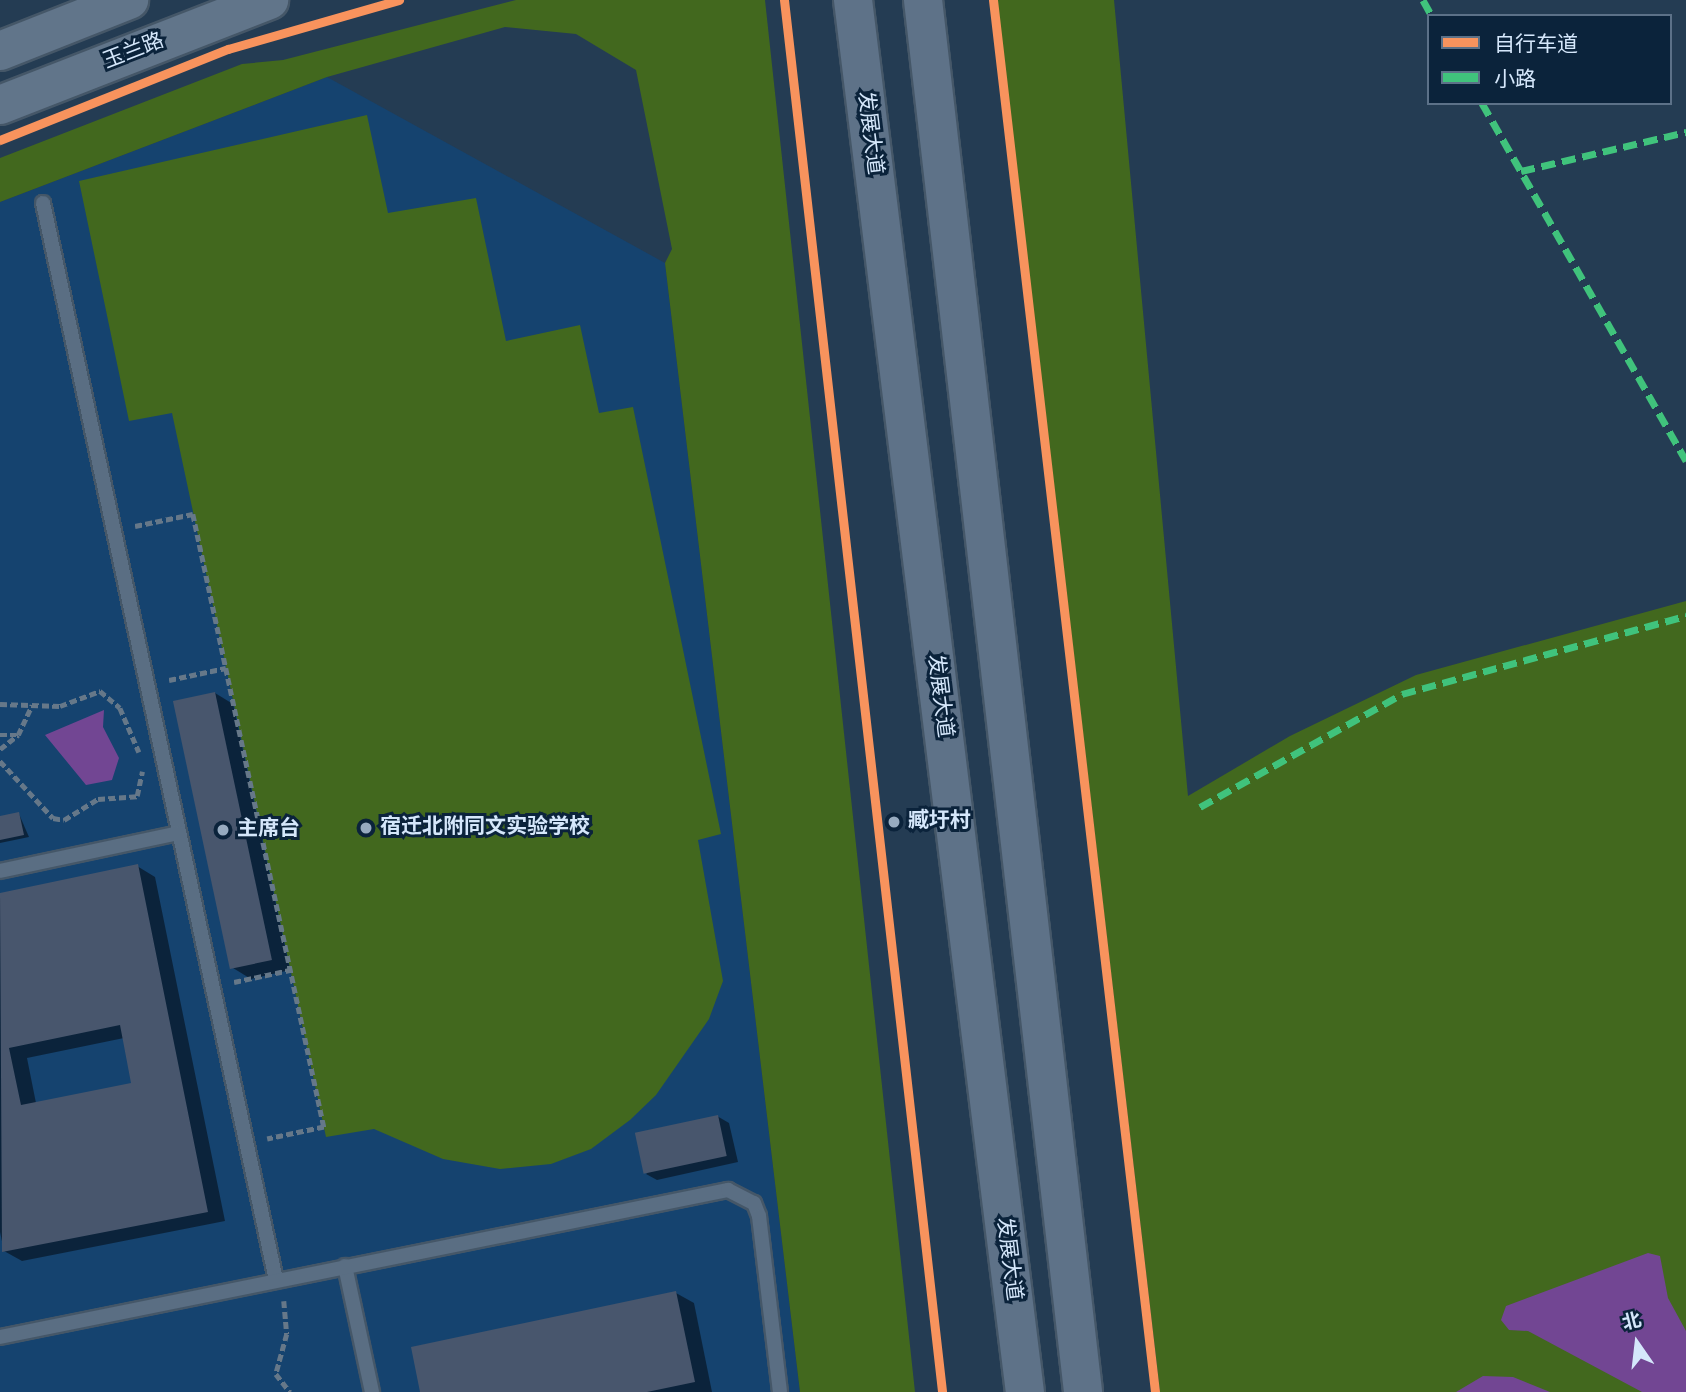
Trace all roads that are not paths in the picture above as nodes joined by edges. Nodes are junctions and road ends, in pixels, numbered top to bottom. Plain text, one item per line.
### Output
1 (129, 0) edge
2 (282, 0) edge
3 (844, 0) edge
4 (853, 0) edge
5 (923, 0) edge
6 (932, 0) edge
7 (255, 5) edge
8 (0, 51) edge
9 (864, 91) junction
10 (934, 95) junction
11 (0, 105) edge
12 (43, 203) dead end
13 (179, 833) junction
14 (0, 871) edge
15 (345, 1266) junction
16 (276, 1280) junction
17 (0, 1338) edge
18 (372, 1392) edge
19 (780, 1392) edge
20 (1025, 1392) edge
21 (1083, 1392) edge

1 - 8 street
2 - 7 street, 玉兰路
3 - 9 street
4 - 9 main road, 发展大道
5 - 10 main road
6 - 10 street
7 - 11 street, 玉兰路
9 - 20 main road, 发展大道
10 - 21 main road
12 - 13 lane
13 - 14 lane
13 - 16 lane
15 - 16 lane
15 - 18 lane
15 - 19 lane
16 - 17 lane

